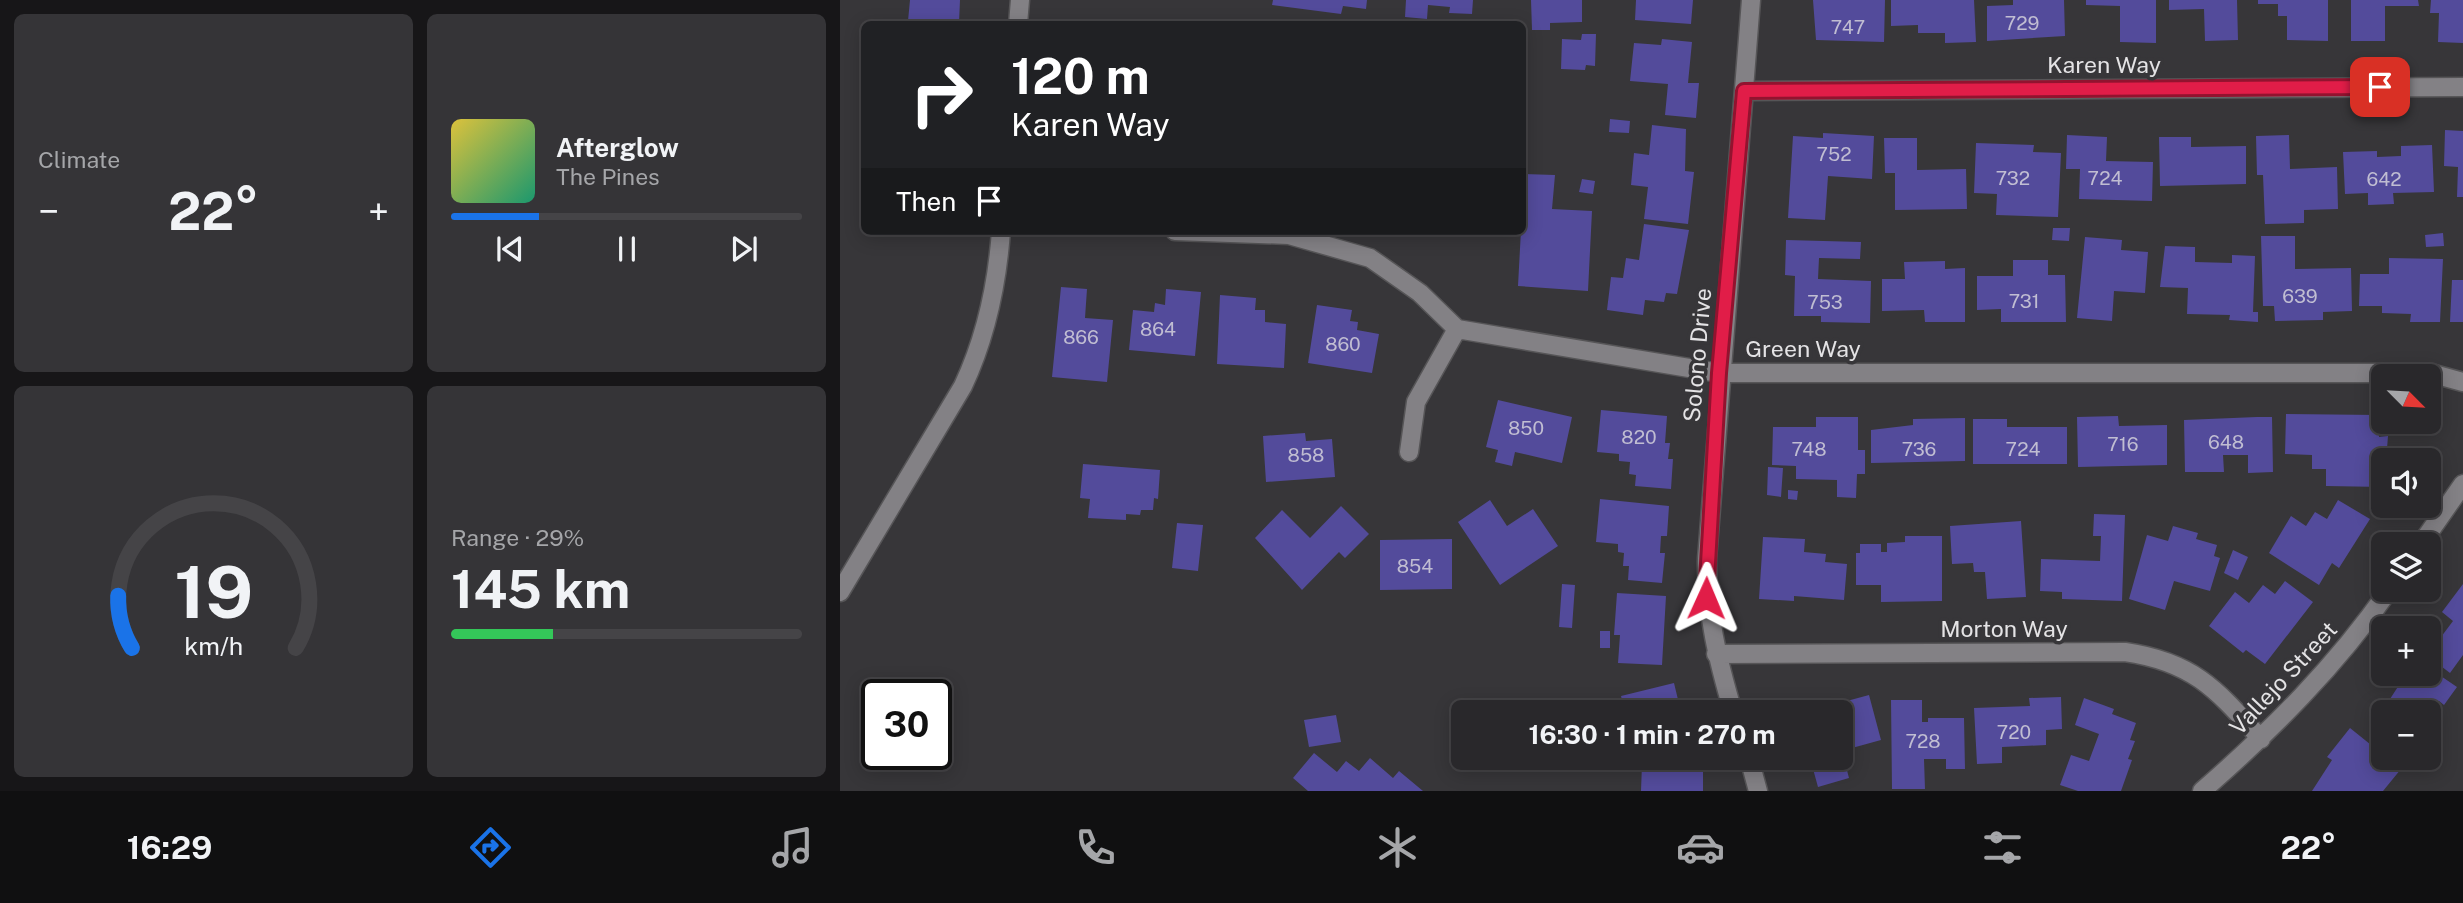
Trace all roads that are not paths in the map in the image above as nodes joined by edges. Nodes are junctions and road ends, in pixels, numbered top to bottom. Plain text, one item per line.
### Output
1 (1020, 0) edge
2 (1751, 0) edge
3 (1018, 21) edge
4 (2463, 87) edge
5 (1744, 91) junction
6 (1000, 235) edge
7 (1289, 235) edge
8 (1457, 329) junction
9 (1719, 373) junction
10 (2463, 382) edge
11 (1409, 453) dead end
12 (2463, 484) edge
13 (2429, 532) edge
14 (840, 592) edge
15 (2381, 602) edge
16 (1716, 653) junction
17 (1729, 700) edge
18 (2261, 739) junction
19 (1752, 770) edge
20 (1758, 791) edge
21 (2202, 791) edge

1 - 3 street
2 - 5 street, Solono Drive
4 - 5 street, Karen Way
5 - 9 street, Solono Drive
6 - 14 street
7 - 8 street
8 - 9 street, Green Way
8 - 11 street
9 - 10 street, Green Way
9 - 16 street, Solono Drive
12 - 13 street
15 - 18 street, Vallejo Street
16 - 17 street, Solono Drive
16 - 18 street, Morton Way
18 - 21 street, Vallejo Street
19 - 20 street

